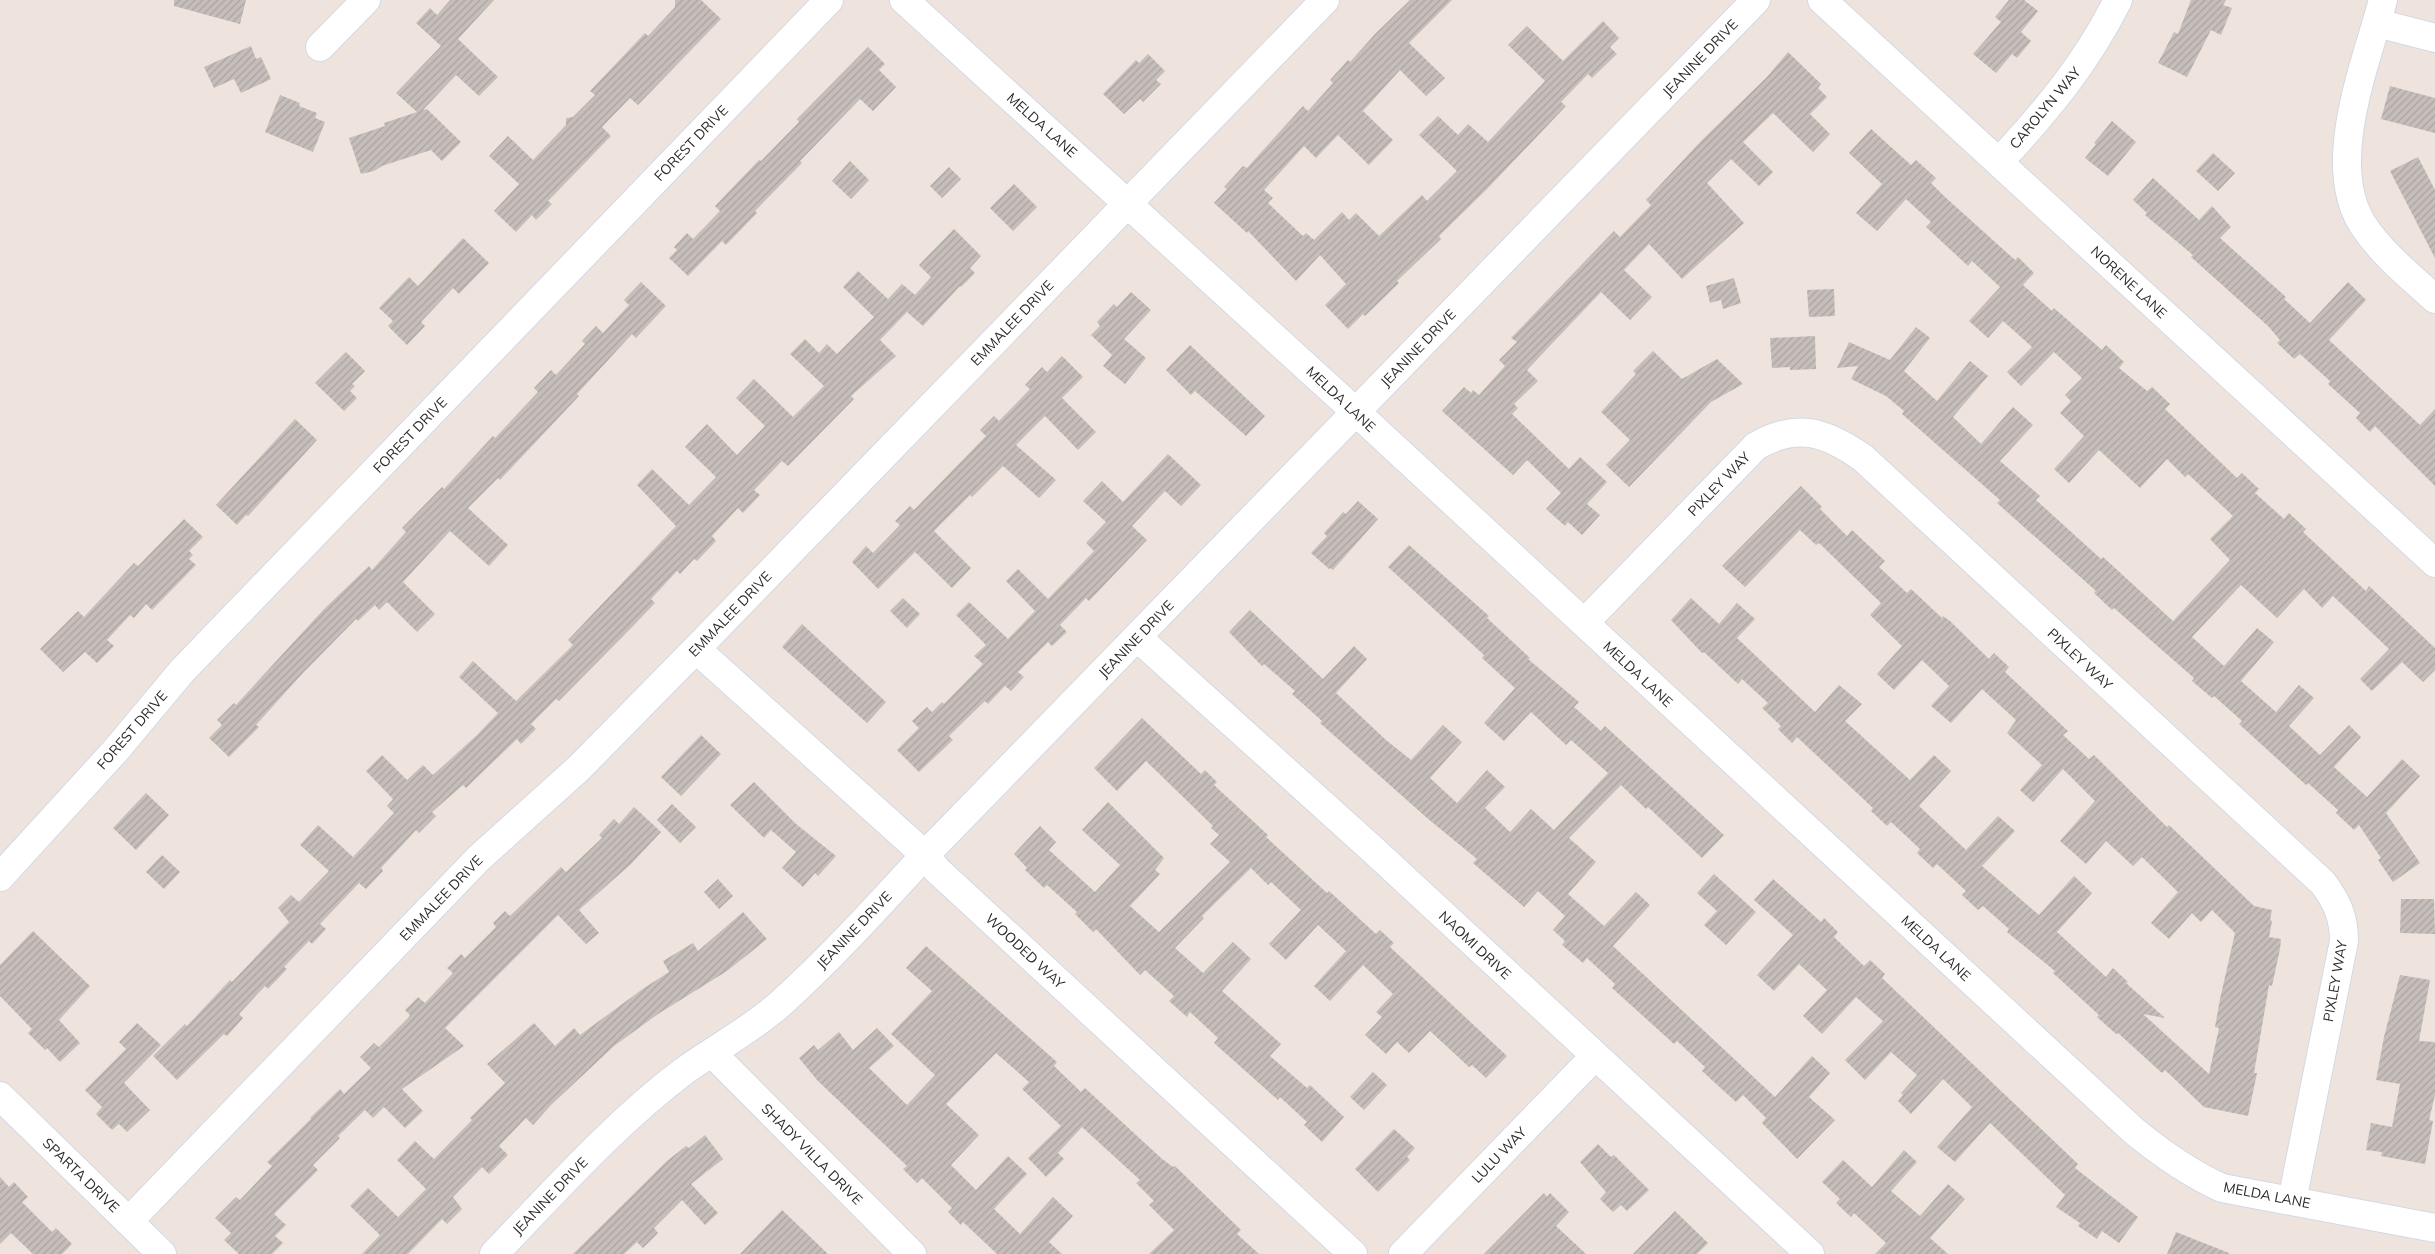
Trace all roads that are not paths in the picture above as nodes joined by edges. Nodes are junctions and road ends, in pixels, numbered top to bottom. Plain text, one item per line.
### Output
1 (366, 0) edge
2 (829, 0) edge
3 (904, 0) edge
4 (1324, 0) edge
5 (1756, 0) edge
6 (1822, 0) edge
7 (2118, 0) edge
8 (2380, 12) edge
9 (2435, 38) edge
10 (320, 47) dead end
11 (1999, 162) junction
12 (1128, 203) junction
13 (2435, 299) edge
14 (1357, 413) junction
15 (2435, 564) edge
16 (1584, 623) junction
17 (1138, 638) junction
18 (696, 648) junction
19 (925, 855) junction
20 (0, 877) edge
21 (712, 1053) junction
22 (1595, 1056) junction
23 (0, 1096) edge
24 (2292, 1201) junction
25 (129, 1221) junction
26 (2435, 1228) edge
27 (909, 1253) edge
28 (162, 1254) edge
29 (494, 1254) edge
30 (1353, 1254) edge
31 (1403, 1254) edge
32 (1810, 1254) edge

1 - 10 street
2 - 20 street, FOREST DRIVE
3 - 12 street, MELDA LANE
4 - 12 street, EMMALEE DRIVE
5 - 14 street, JEANINE DRIVE
6 - 11 street, NORENE LANE
7 - 11 street, CAROLYN WAY
8 - 9 street
8 - 13 street
11 - 15 street, NORENE LANE
12 - 14 street, MELDA LANE
12 - 18 street, EMMALEE DRIVE
14 - 16 street, MELDA LANE
14 - 17 street, JEANINE DRIVE
16 - 24 street, MELDA LANE
16 - 24 street, PIXLEY WAY
17 - 19 street, JEANINE DRIVE
17 - 22 street, NAOMI DRIVE
18 - 19 street, WOODED WAY
18 - 25 street, EMMALEE DRIVE
19 - 21 street, JEANINE DRIVE
19 - 30 street, WOODED WAY
21 - 27 street, SHADY VILLA DRIVE
21 - 29 street, JEANINE DRIVE
22 - 31 street, LULU WAY
22 - 32 street, NAOMI DRIVE
23 - 25 street, SPARTA DRIVE
24 - 26 street, MELDA LANE
25 - 28 street, SPARTA DRIVE

